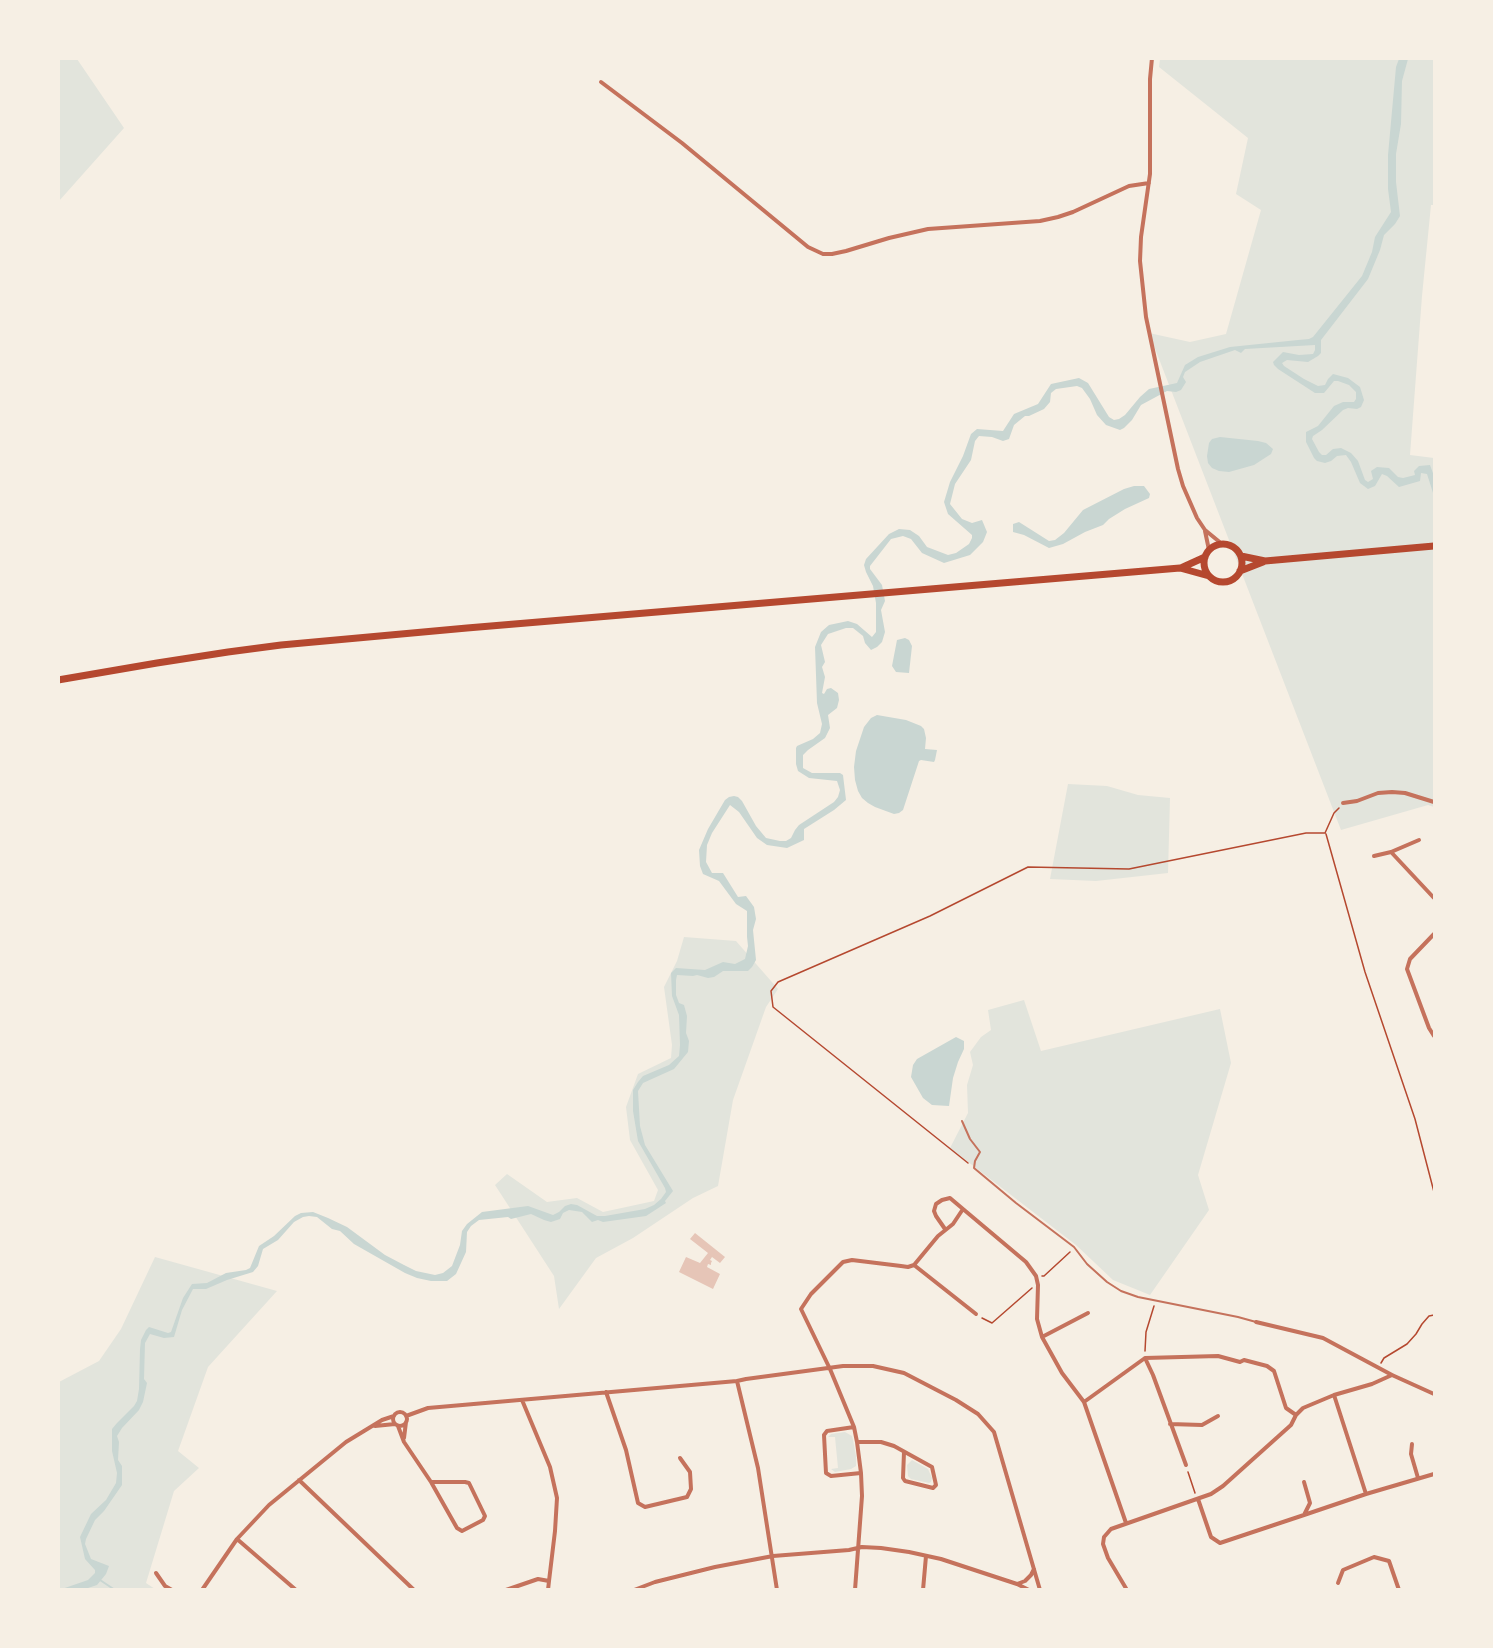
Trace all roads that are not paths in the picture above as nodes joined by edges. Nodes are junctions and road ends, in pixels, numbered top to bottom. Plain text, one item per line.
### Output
1 (1152, 58) edge
2 (601, 81) dead end
3 (1149, 183) junction
4 (1205, 530) junction
5 (1222, 544) junction
6 (1433, 546) edge
7 (1207, 554) junction
8 (1241, 556) junction
9 (1265, 561) junction
10 (1180, 568) junction
11 (1240, 571) junction
12 (1209, 576) junction
13 (58, 680) edge
14 (1434, 802) edge
15 (1343, 803) road end
16 (1419, 840) dead end
17 (1391, 852) junction
18 (1374, 856) dead end
19 (1434, 898) edge
20 (1434, 934) edge
21 (1434, 1036) edge
22 (963, 1121) dead end
23 (963, 1209) junction
24 (945, 1229) junction
25 (914, 1264) junction
26 (1088, 1313) dead end
27 (976, 1314) road end
28 (1256, 1322) joint
29 (1042, 1337) junction
30 (1145, 1358) junction
31 (830, 1369) junction
32 (1392, 1374) junction
33 (737, 1381) junction
34 (606, 1392) junction
35 (1434, 1394) edge
36 (1334, 1395) junction
37 (522, 1400) junction
38 (1084, 1402) junction
39 (1296, 1415) junction
40 (394, 1416) junction
41 (406, 1416) junction
42 (1218, 1416) dead end
43 (406, 1422) junction
44 (1170, 1424) junction
45 (396, 1425) junction
46 (372, 1427) junction
47 (854, 1427) junction
48 (404, 1442) junction
49 (857, 1442) junction
50 (1412, 1444) dead end
51 (904, 1452) junction
52 (680, 1458) dead end
53 (1186, 1466) road end
54 (861, 1473) junction
55 (1434, 1474) edge
56 (1418, 1478) junction
57 (299, 1480) junction
58 (431, 1482) junction
59 (1304, 1482) dead end
60 (1366, 1494) junction
61 (1198, 1499) junction
62 (1304, 1515) junction
63 (1126, 1523) junction
64 (237, 1539) junction
65 (858, 1548) junction
66 (773, 1556) junction
67 (926, 1556) junction
68 (1034, 1569) junction
69 (156, 1573) dead end
70 (549, 1581) junction
71 (1338, 1583) dead end
72 (1017, 1584) junction
73 (172, 1590) edge
74 (202, 1590) edge
75 (296, 1590) edge
76 (414, 1590) edge
77 (506, 1590) edge
78 (548, 1590) edge
79 (634, 1590) edge
80 (777, 1590) edge
81 (855, 1590) edge
82 (923, 1590) edge
83 (1029, 1590) edge
84 (1040, 1590) edge
85 (1127, 1590) edge
86 (1400, 1590) edge

1 - 3 street
2 - 3 street
3 - 4 street
4 - 5 street
4 - 7 street
5 - 7 main road
5 - 8 main road
6 - 9 main road
7 - 10 main road
7 - 12 main road
8 - 9 main road
8 - 11 main road
9 - 11 main road
10 - 12 main road
10 - 13 main road
11 - 12 main road
14 - 15 street
16 - 17 street
17 - 18 street
17 - 19 street
20 - 21 street
22 - 28 lane
23 - 24 street
23 - 24 street
23 - 29 street
24 - 25 street
25 - 27 street
25 - 31 street
26 - 29 street
28 - 32 street
29 - 38 street
30 - 38 street
30 - 39 street
30 - 44 street
31 - 33 street
31 - 47 street
31 - 68 street
32 - 35 street
32 - 36 street
33 - 34 street
33 - 66 street
34 - 37 street
34 - 52 street
36 - 39 street
36 - 60 street
37 - 41 street
37 - 70 street
38 - 63 street
39 - 61 street
40 - 41 street
40 - 45 street
40 - 46 street
41 - 43 street
42 - 44 street
43 - 45 street
43 - 48 street
44 - 53 street
45 - 46 street
45 - 48 street
46 - 57 street
47 - 49 street
47 - 54 street
48 - 58 street
49 - 51 street
49 - 54 street
50 - 56 street
51 - 51 street
54 - 65 street
55 - 56 street
56 - 60 street
57 - 64 street
57 - 76 street
58 - 58 street
59 - 62 street
60 - 62 street
61 - 62 street
61 - 63 street
63 - 85 street
64 - 74 street
64 - 75 street
65 - 66 street
65 - 67 street
65 - 81 street
66 - 79 street
66 - 80 street
67 - 72 street
67 - 82 street
68 - 72 street
68 - 84 street
69 - 73 street
70 - 77 street
70 - 78 street
71 - 86 street
72 - 83 street

